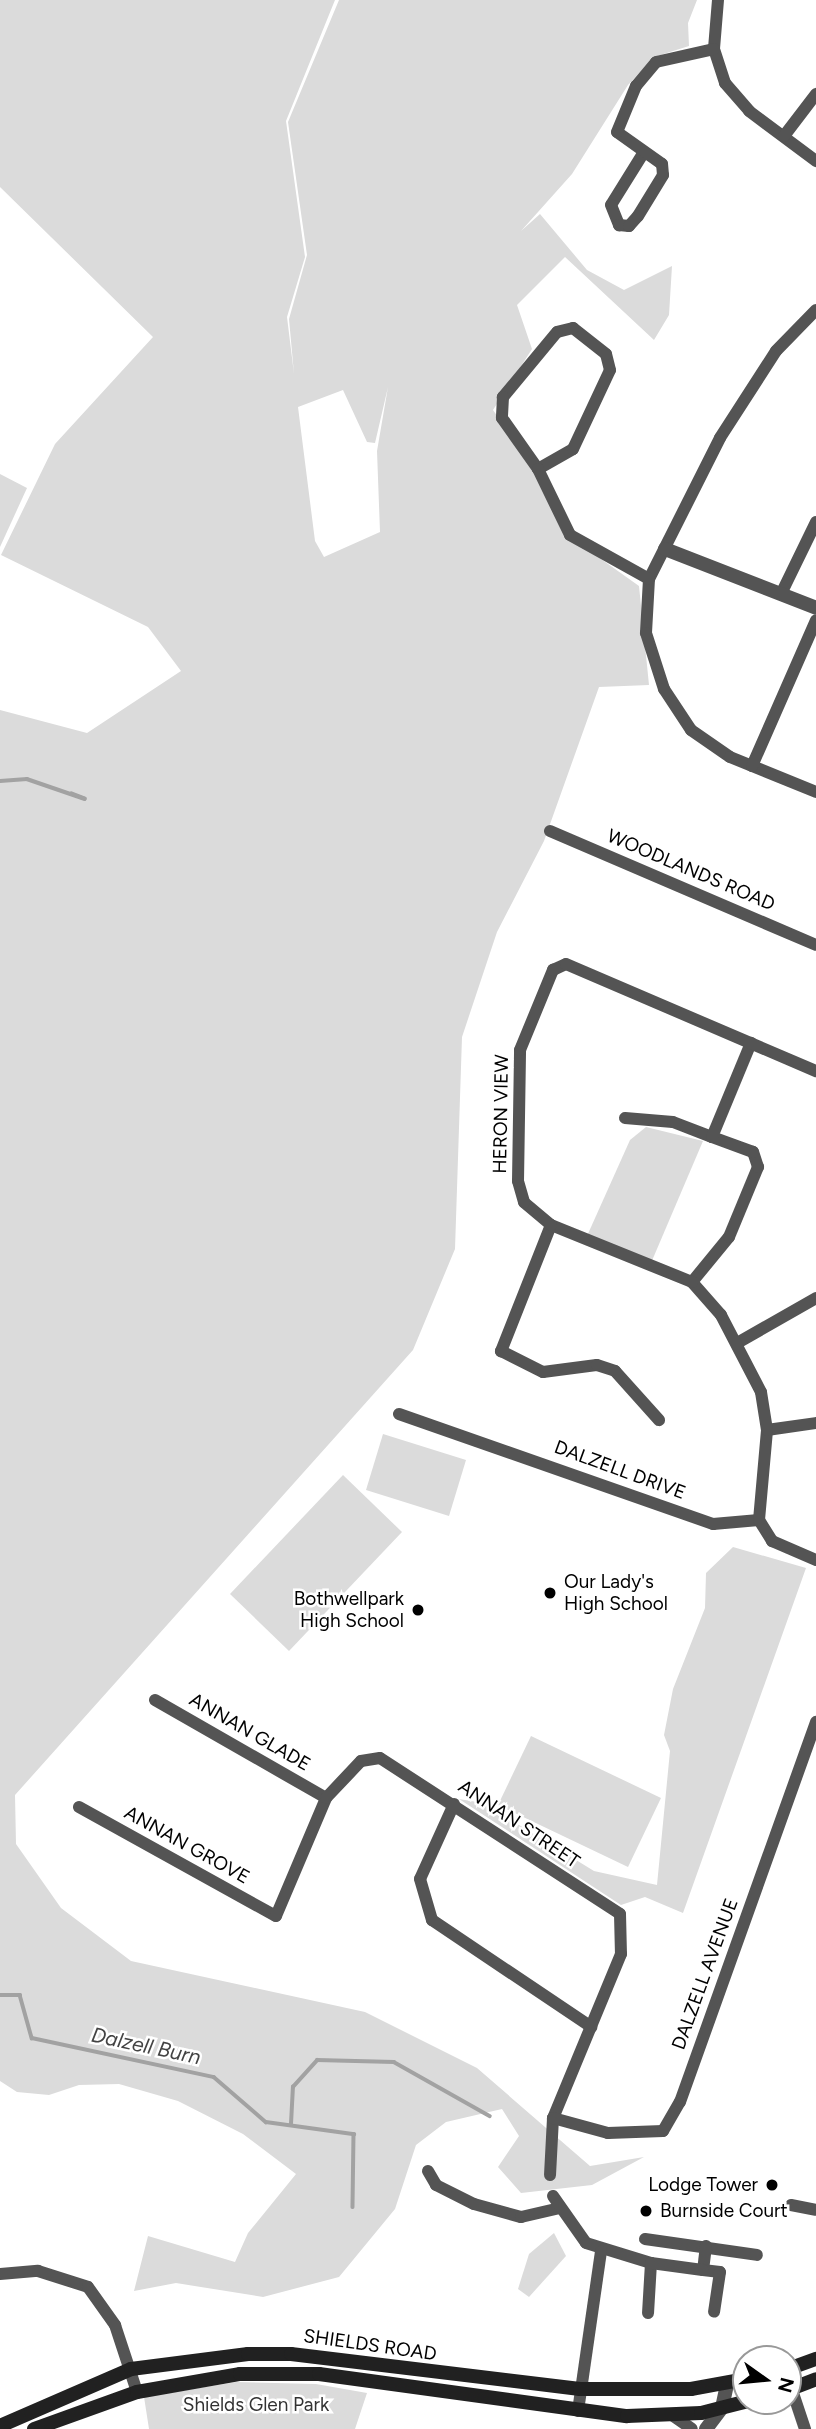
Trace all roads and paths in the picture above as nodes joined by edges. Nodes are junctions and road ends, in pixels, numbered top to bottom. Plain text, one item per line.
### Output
1 (718, 0) edge
2 (714, 49) junction
3 (816, 94) edge
4 (784, 136) junction
5 (644, 152) junction
6 (816, 161) edge
7 (816, 310) edge
8 (538, 470) junction
9 (816, 523) edge
10 (665, 548) junction
11 (649, 579) junction
12 (781, 594) junction
13 (816, 608) edge
14 (816, 621) edge
15 (752, 766) junction
16 (816, 792) edge
17 (550, 831) dead end
18 (816, 944) edge
19 (751, 1043) junction
20 (816, 1071) edge
21 (625, 1118) dead end
22 (712, 1137) junction
23 (551, 1225) junction
24 (692, 1282) junction
25 (816, 1298) edge
26 (739, 1342) junction
27 (399, 1414) dead end
28 (659, 1420) dead end
29 (816, 1423) edge
30 (767, 1430) junction
31 (759, 1520) junction
32 (816, 1560) edge
33 (155, 1700) dead end
34 (816, 1722) edge
35 (326, 1798) junction
36 (454, 1804) junction
37 (79, 1807) dead end
38 (276, 1916) joint
39 (591, 2027) junction
40 (553, 2118) junction
41 (428, 2171) dead end
42 (550, 2175) dead end
43 (553, 2196) dead end
44 (791, 2205) dead end
45 (559, 2208) junction
46 (816, 2210) edge
47 (645, 2239) dead end
48 (706, 2246) junction
49 (601, 2252) junction
50 (757, 2255) dead end
51 (651, 2263) junction
52 (703, 2270) junction
53 (0, 2274) edge
54 (714, 2312) dead end
55 (648, 2313) dead end
56 (131, 2370) junction
57 (732, 2383) edge
58 (727, 2384) junction
59 (580, 2389) junction
60 (137, 2392) junction
61 (732, 2405) edge
62 (722, 2408) junction
63 (578, 2410) junction
64 (672, 2416) junction
65 (18, 2423) edge
66 (0, 2426) edge
67 (34, 2429) edge
68 (692, 2429) edge
69 (706, 2429) edge

1 - 2 street
2 - 4 street
2 - 5 street
3 - 4 street
4 - 6 street
5 - 5 street
7 - 10 street
8 - 8 street
8 - 11 street
9 - 12 street
10 - 11 street
10 - 12 street
11 - 15 street
12 - 13 street
14 - 15 street
15 - 16 street
17 - 18 street, WOODLANDS ROAD
19 - 20 street, HERON VIEW
19 - 22 street
19 - 23 street, HERON VIEW
21 - 22 street
22 - 24 street
23 - 24 street, HERON VIEW
23 - 28 street
24 - 26 street, HERON VIEW
25 - 26 street
26 - 30 street, HERON VIEW
27 - 31 street, DALZELL DRIVE
29 - 30 street
30 - 31 street, HERON VIEW
31 - 32 street
33 - 35 street, ANNAN GLADE
34 - 40 street, DALZELL AVENUE
35 - 36 street, ANNAN STREET
35 - 38 street, ANNAN STREET
36 - 39 street
36 - 39 street, ANNAN STREET
37 - 38 street, ANNAN GROVE
39 - 40 street, ANNAN STREET
40 - 42 street, ANNAN STREET
41 - 45 street
43 - 45 street
44 - 46 street
45 - 49 street
47 - 48 street
48 - 50 street
48 - 52 street
49 - 51 street
49 - 59 street
51 - 52 street
51 - 55 street
52 - 54 street
53 - 56 street
56 - 59 main road, SHIELDS ROAD
56 - 60 street
56 - 65 main road, SHIELDS ROAD
57 - 58 main road, SHIELDS ROAD
58 - 59 main road, SHIELDS ROAD
58 - 62 street
59 - 63 street
60 - 63 main road, SHIELDS ROAD
60 - 67 main road, SHIELDS ROAD
61 - 62 main road, SHIELDS ROAD
62 - 64 main road, SHIELDS ROAD
62 - 69 street
63 - 64 main road, SHIELDS ROAD
64 - 68 street
65 - 66 main road, SHIELDS ROAD

